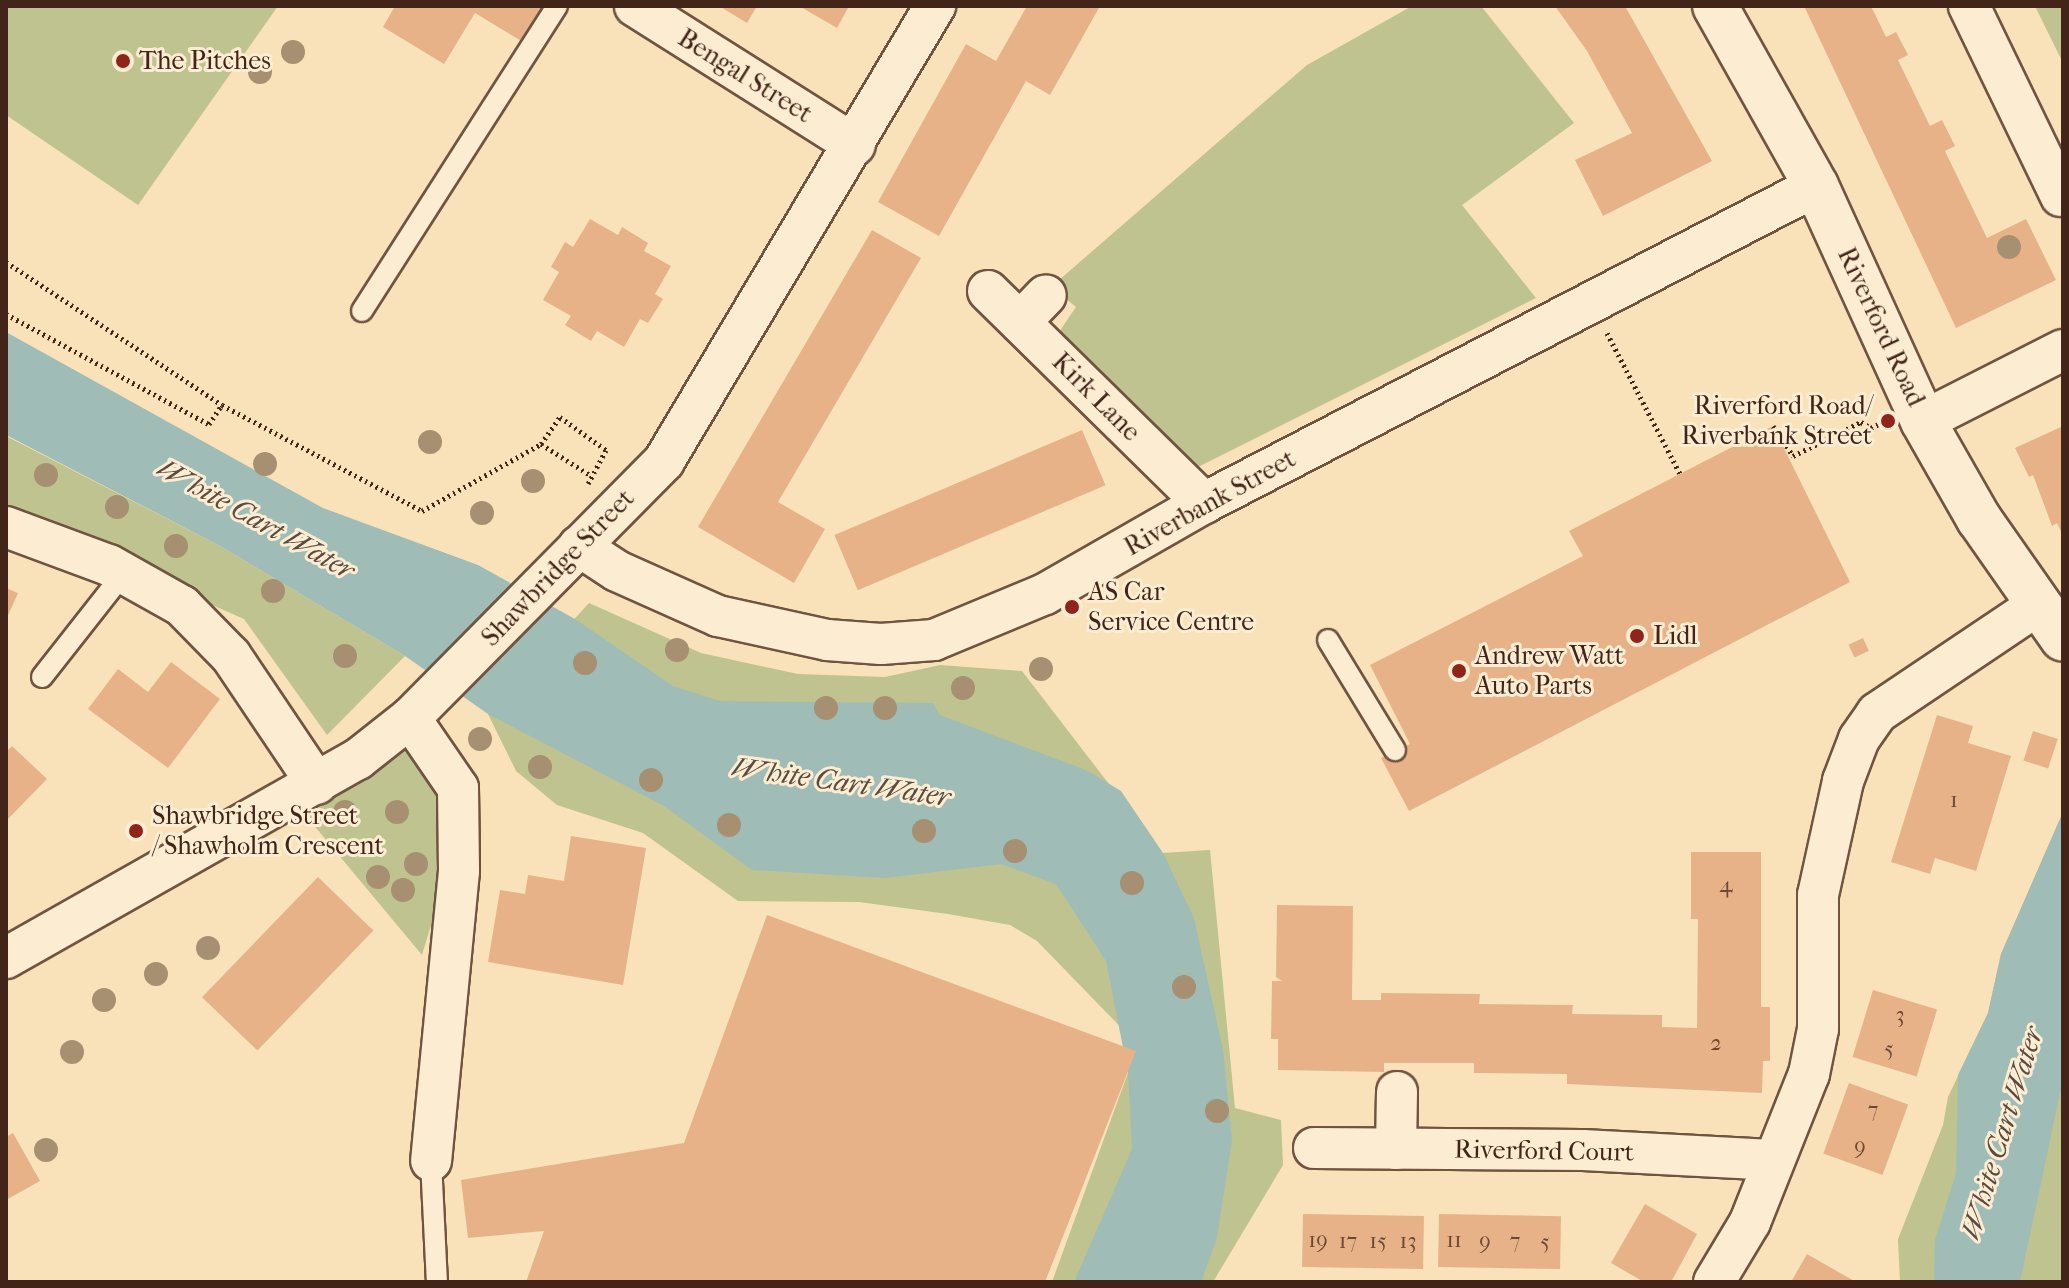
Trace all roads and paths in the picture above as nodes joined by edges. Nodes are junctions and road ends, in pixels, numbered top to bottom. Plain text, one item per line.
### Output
1 (557, 6) edge
2 (635, 6) edge
3 (935, 6) edge
4 (1715, 6) edge
5 (1969, 6) edge
6 (855, 145) junction
7 (1816, 186) junction
8 (2062, 197) edge
9 (6, 262) edge
10 (988, 291) dead end
11 (1591, 300) junction
12 (362, 311) dead end
13 (6, 314) edge
14 (2063, 350) edge
15 (222, 405) junction
16 (1920, 413) junction
17 (1773, 426) dead end
18 (541, 444) junction
19 (1680, 474) dead end
20 (590, 475) junction
21 (1204, 503) junction
22 (6, 527) edge
23 (579, 546) junction
24 (123, 574) junction
25 (2050, 622) edge
26 (1328, 640) dead end
27 (42, 677) dead end
28 (424, 704) junction
29 (1395, 750) dead end
30 (317, 784) junction
31 (6, 958) edge
32 (1397, 1092) dead end
33 (1314, 1148) dead end
34 (1396, 1149) junction
35 (1772, 1160) junction
36 (431, 1161) joint
37 (437, 1282) edge
38 (1714, 1282) edge

1 - 12 lane
2 - 6 street, Bengal Street
3 - 6 street, Shawbridge Street
4 - 7 street, Riverford Road
5 - 8 street
6 - 23 street, Shawbridge Street
7 - 11 street, Riverbank Street
7 - 16 street, Riverford Road
9 - 15 path
10 - 21 street, Kirk Lane
11 - 19 path
11 - 21 street, Riverbank Street
13 - 15 path
14 - 16 street
15 - 18 path
16 - 17 path
16 - 25 street, Riverford Road
18 - 20 path
18 - 20 path
20 - 23 path
21 - 23 street, Riverbank Street
22 - 24 street
23 - 28 street, Shawbridge Street
24 - 27 lane
24 - 30 street
25 - 35 street
26 - 29 lane
28 - 30 street, Shawbridge Street
28 - 36 street
30 - 31 street, Shawbridge Street
32 - 34 street
33 - 34 street, Riverford Court
34 - 35 street, Riverford Court
35 - 38 street
36 - 37 lane

